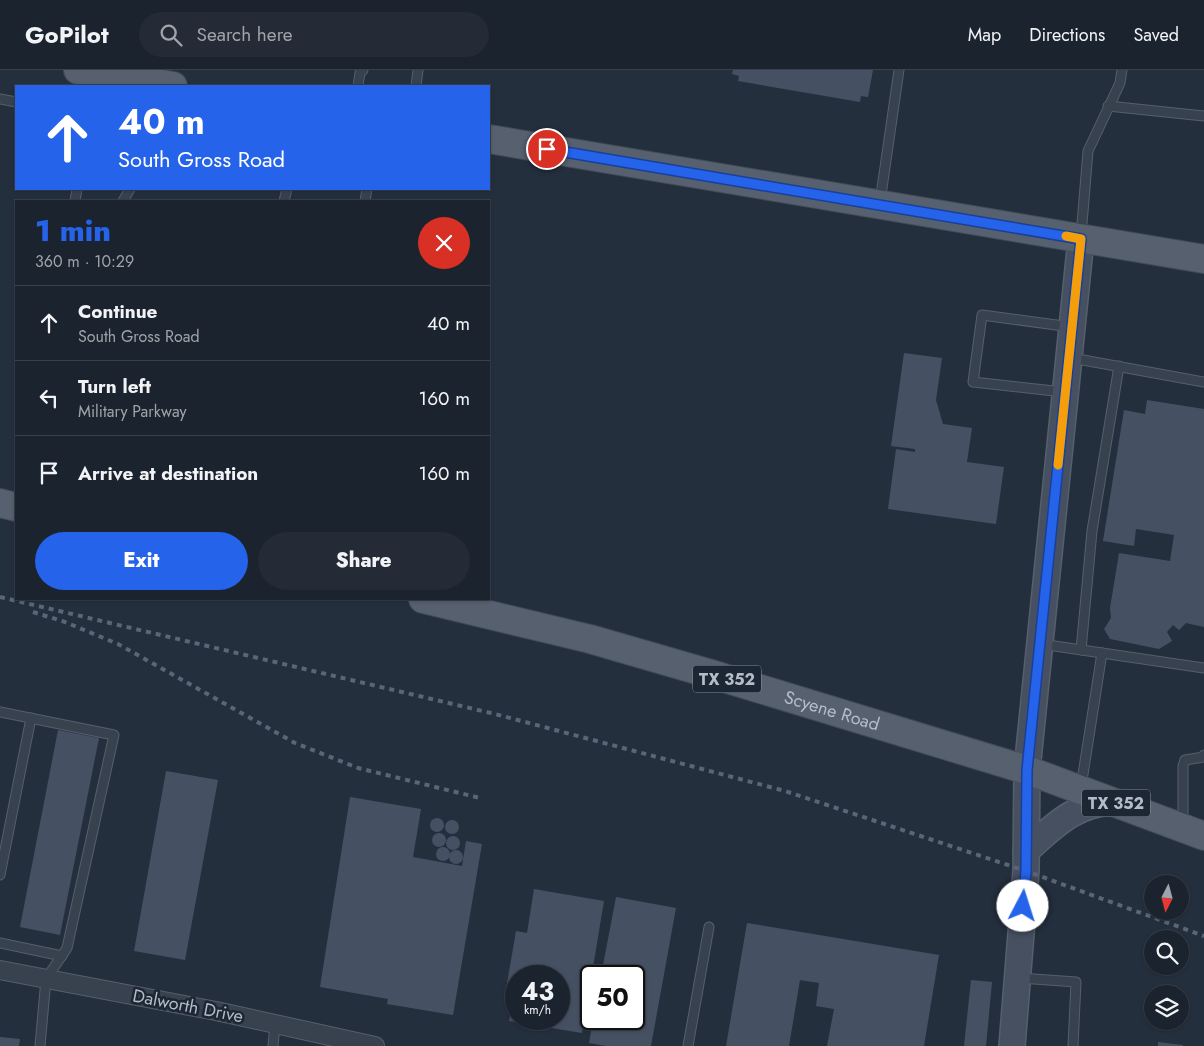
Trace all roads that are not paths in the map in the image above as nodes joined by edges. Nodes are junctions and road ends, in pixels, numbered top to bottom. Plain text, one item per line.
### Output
1 (78, 70) edge
2 (363, 70) edge
3 (418, 70) edge
4 (899, 70) edge
5 (1122, 70) edge
6 (161, 85) edge
7 (358, 85) edge
8 (416, 85) edge
9 (0, 99) edge
10 (15, 102) edge
11 (1108, 106) junction
12 (1204, 116) edge
13 (490, 139) edge
14 (880, 205) junction
15 (1081, 239) junction
16 (1204, 259) edge
17 (1072, 327) junction
18 (1069, 357) junction
19 (1119, 366) junction
20 (1204, 382) edge
21 (1066, 393) junction
22 (427, 600) edge
23 (1040, 644) junction
24 (1081, 650) junction
25 (1102, 653) junction
26 (1204, 668) edge
27 (0, 712) edge
28 (31, 718) junction
29 (1204, 755) edge
30 (1027, 770) junction
31 (1081, 790) junction
32 (1114, 802) junction
33 (1194, 832) edge
34 (1026, 851) junction
35 (0, 874) edge
36 (709, 927) dead end
37 (0, 943) edge
38 (62, 956) junction
39 (0, 970) edge
40 (1017, 977) junction
41 (46, 979) junction
42 (275, 1024) junction
43 (40, 1046) edge
44 (273, 1046) edge
45 (375, 1046) edge
46 (688, 1046) edge
47 (1012, 1046) edge
48 (1073, 1046) edge

1 - 6 main road
2 - 7 lane
3 - 8 lane
4 - 14 lane
5 - 11 lane
9 - 10 lane
11 - 12 lane
11 - 15 lane
13 - 14 main road
14 - 15 main road
15 - 16 main road
15 - 17 main road
17 - 18 main road
17 - 21 lane
18 - 19 lane
18 - 21 main road
19 - 20 lane
19 - 24 lane
21 - 23 main road
22 - 30 main road, Scyene Road / TX 352
23 - 24 lane
23 - 30 main road
24 - 25 lane
25 - 26 lane
25 - 31 lane
27 - 28 lane
28 - 35 lane
28 - 38 lane
29 - 33 lane
30 - 31 main road, Scyene Road / TX 352
30 - 34 main road
31 - 32 main road, Scyene Road / TX 352
32 - 33 main road, Scyene Road / TX 352
32 - 34 main road
34 - 40 main road
36 - 46 lane
37 - 38 lane
38 - 41 lane
39 - 41 street, Dalworth Drive
40 - 47 main road
40 - 48 lane
41 - 42 street, Dalworth Drive
41 - 43 lane
42 - 44 lane
42 - 45 street, Dalworth Drive

